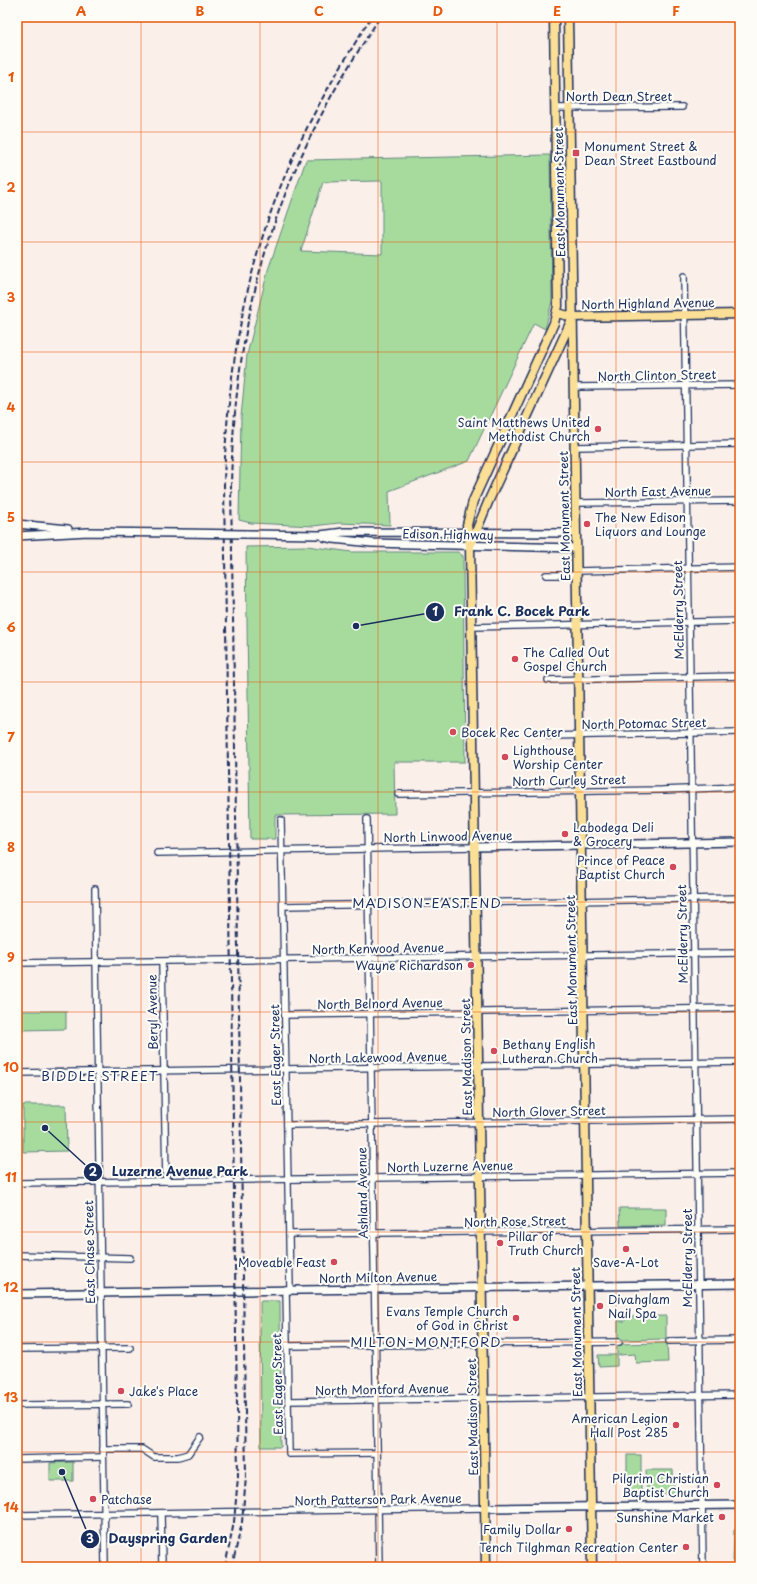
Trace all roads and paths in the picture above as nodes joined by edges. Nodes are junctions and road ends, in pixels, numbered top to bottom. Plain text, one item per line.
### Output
1 (554, 17) edge
2 (568, 17) edge
3 (682, 107) dead end
4 (555, 108) junction
5 (569, 108) junction
6 (684, 276) dead end
7 (557, 313) junction
8 (740, 314) edge
9 (685, 315) junction
10 (573, 317) junction
11 (686, 385) junction
12 (740, 385) edge
13 (574, 387) junction
14 (687, 444) junction
15 (740, 444) edge
16 (575, 446) junction
17 (740, 501) edge
18 (688, 502) junction
19 (576, 503) junction
20 (17, 524) edge
21 (88, 532) junction
22 (471, 533) junction
23 (576, 533) junction
24 (320, 535) junction
25 (17, 536) edge
26 (470, 546) junction
27 (576, 548) junction
28 (688, 568) junction
29 (740, 568) edge
30 (577, 573) junction
31 (546, 575) dead end
32 (740, 621) edge
33 (689, 622) junction
34 (577, 625) junction
35 (472, 627) junction
36 (740, 676) edge
37 (690, 677) junction
38 (578, 679) junction
39 (548, 680) dead end
40 (740, 732) edge
41 (691, 733) junction
42 (579, 735) junction
43 (549, 736) dead end
44 (740, 787) edge
45 (691, 788) junction
46 (580, 791) junction
47 (475, 793) junction
48 (398, 794) dead end
49 (367, 819) dead end
50 (281, 820) dead end
51 (740, 842) edge
52 (692, 843) junction
53 (581, 845) junction
54 (476, 847) junction
55 (368, 849) junction
56 (282, 850) junction
57 (156, 853) dead end
58 (95, 889) dead end
59 (693, 898) junction
60 (740, 898) edge
61 (582, 901) junction
62 (476, 903) junction
63 (369, 904) junction
64 (283, 906) junction
65 (740, 953) edge
66 (694, 954) junction
67 (582, 956) junction
68 (477, 958) junction
69 (370, 959) junction
70 (284, 960) junction
71 (96, 962) junction
72 (162, 962) junction
73 (17, 963) edge
74 (740, 1008) edge
75 (694, 1009) junction
76 (583, 1011) junction
77 (478, 1012) junction
78 (370, 1014) junction
79 (285, 1015) junction
80 (740, 1062) edge
81 (695, 1063) junction
82 (584, 1064) junction
83 (478, 1066) junction
84 (371, 1068) junction
85 (286, 1069) junction
86 (164, 1071) junction
87 (98, 1072) junction
88 (17, 1073) edge
89 (740, 1119) edge
90 (696, 1120) junction
91 (585, 1121) junction
92 (479, 1123) junction
93 (372, 1124) junction
94 (287, 1125) junction
95 (740, 1173) edge
96 (698, 1174) junction
97 (586, 1175) junction
98 (480, 1177) junction
99 (373, 1178) junction
100 (288, 1179) junction
101 (166, 1181) junction
102 (100, 1182) junction
103 (17, 1183) edge
104 (699, 1229) junction
105 (740, 1229) edge
106 (587, 1231) junction
107 (481, 1232) junction
108 (374, 1233) junction
109 (290, 1234) junction
110 (17, 1255) edge
111 (101, 1257) junction
112 (130, 1258) dead end
113 (740, 1284) edge
114 (699, 1285) junction
115 (588, 1286) junction
116 (482, 1287) junction
117 (375, 1288) junction
118 (288, 1289) junction
119 (101, 1293) junction
120 (17, 1294) edge
121 (699, 1340) junction
122 (740, 1340) edge
123 (669, 1341) dead end
124 (619, 1342) dead end
125 (588, 1343) junction
126 (376, 1344) junction
127 (483, 1344) junction
128 (287, 1346) junction
129 (101, 1348) junction
130 (130, 1348) dead end
131 (17, 1349) edge
132 (740, 1395) edge
133 (701, 1396) junction
134 (589, 1397) junction
135 (484, 1398) junction
136 (376, 1400) junction
137 (288, 1401) junction
138 (103, 1404) junction
139 (128, 1404) dead end
140 (17, 1405) edge
141 (200, 1436) dead end
142 (103, 1449) junction
143 (377, 1453) junction
144 (103, 1457) junction
145 (17, 1459) edge
146 (702, 1505) junction
147 (740, 1505) edge
148 (591, 1507) junction
149 (485, 1508) junction
150 (378, 1510) junction
151 (161, 1513) junction
152 (104, 1514) junction
153 (17, 1515) edge
154 (105, 1567) edge
155 (162, 1567) edge
156 (379, 1567) edge
157 (486, 1567) edge
158 (592, 1567) edge
159 (703, 1567) edge

1 - 4 main road, East Monument Street
2 - 5 main road, East Monument Street
3 - 5 street, North Dean Street
4 - 5 street, North Dean Street
4 - 7 main road, East Monument Street
5 - 10 main road, East Monument Street
6 - 9 street, McElderry Street
7 - 10 main road, North Highland Avenue
7 - 22 main road, East Madison Street
8 - 9 main road, North Highland Avenue
9 - 10 main road, North Highland Avenue
9 - 11 street, McElderry Street
10 - 13 main road, East Monument Street
10 - 22 main road
11 - 12 street, North Clinton Street
11 - 13 street, North Clinton Street
11 - 14 street, McElderry Street
13 - 16 main road, East Monument Street
14 - 15 street
14 - 16 street
14 - 18 street, McElderry Street
16 - 19 main road, East Monument Street
17 - 18 street, North East Avenue
18 - 19 street, North East Avenue
18 - 28 street, McElderry Street
19 - 23 main road, East Monument Street
20 - 21 street, Edison Highway
21 - 24 street, Edison Highway, bridge
21 - 25 street, Edison Highway
22 - 23 street, Edison Highway
22 - 24 street, Edison Highway
22 - 26 main road, East Madison Street
23 - 27 main road, East Monument Street
24 - 26 street, Edison Highway
26 - 27 street, Edison Highway
26 - 35 main road, East Madison Street
27 - 30 main road, East Monument Street
28 - 29 street
28 - 30 street
28 - 33 street, McElderry Street
30 - 31 street
30 - 34 main road, East Monument Street
32 - 33 street
33 - 34 street
33 - 37 street, McElderry Street
34 - 35 street
34 - 38 main road, East Monument Street
35 - 47 main road, East Madison Street
36 - 37 street
37 - 38 street
37 - 41 street, McElderry Street
38 - 39 street
38 - 42 main road, East Monument Street
40 - 41 street, North Potomac Street
41 - 42 street, North Potomac Street
41 - 45 street, McElderry Street
42 - 43 street, North Potomac Street
42 - 46 main road, East Monument Street
44 - 45 street, North Curley Street
45 - 46 street, North Curley Street
45 - 52 street, McElderry Street
46 - 47 street, North Curley Street
46 - 53 main road, East Monument Street
47 - 48 street, North Curley Street
47 - 54 main road, East Madison Street
49 - 55 street, Ashland Avenue
50 - 56 street, East Eager Street
51 - 52 street, North Linwood Avenue
52 - 53 street, North Linwood Avenue
52 - 59 street, McElderry Street
53 - 54 street, North Linwood Avenue
53 - 61 main road, East Monument Street
54 - 55 street, North Linwood Avenue
54 - 62 main road, East Madison Street
55 - 56 street, North Linwood Avenue
55 - 63 street, Ashland Avenue
56 - 57 street, North Linwood Avenue
56 - 64 street, East Eager Street
58 - 71 street, East Chase Street
59 - 60 street
59 - 61 street
59 - 66 street, McElderry Street
61 - 62 street
61 - 67 main road, East Monument Street
62 - 63 street
62 - 68 main road, East Madison Street
63 - 64 street
63 - 69 street, Ashland Avenue
64 - 70 street, East Eager Street
65 - 66 street, North Kenwood Avenue
66 - 67 street, North Kenwood Avenue
66 - 75 street, McElderry Street
67 - 68 street, North Kenwood Avenue
67 - 76 main road, East Monument Street
68 - 69 street, North Kenwood Avenue
68 - 77 main road, East Madison Street
69 - 70 street, North Kenwood Avenue
69 - 78 street, Ashland Avenue
70 - 72 street, North Kenwood Avenue
70 - 79 street, East Eager Street
71 - 72 street, North Kenwood Avenue
71 - 73 street, North Kenwood Avenue
71 - 87 street, East Chase Street
72 - 86 street, Beryl Avenue
74 - 75 street, North Belnord Avenue
75 - 76 street, North Belnord Avenue
75 - 81 street, McElderry Street
76 - 77 street, North Belnord Avenue
76 - 82 main road, East Monument Street
77 - 78 street, North Belnord Avenue
77 - 83 main road, East Madison Street
78 - 79 street, North Belnord Avenue
78 - 84 street, Ashland Avenue
79 - 85 street, East Eager Street
80 - 81 street, North Lakewood Avenue
81 - 82 street, North Lakewood Avenue
81 - 90 street, McElderry Street
82 - 83 street, North Lakewood Avenue
82 - 91 main road, East Monument Street
83 - 84 street, North Lakewood Avenue
83 - 92 main road, East Madison Street
84 - 85 street, North Lakewood Avenue
84 - 93 street, Ashland Avenue
85 - 86 street, North Lakewood Avenue
85 - 94 street, East Eager Street
86 - 87 street, North Lakewood Avenue
86 - 101 street, Beryl Avenue
87 - 88 street, North Lakewood Avenue
87 - 102 street, East Chase Street
89 - 90 street, North Glover Street
90 - 91 street, North Glover Street
90 - 96 street, McElderry Street
91 - 92 street, North Glover Street
91 - 97 main road, East Monument Street
92 - 93 street, North Glover Street
92 - 98 main road, East Madison Street
93 - 94 street, North Glover Street
93 - 99 street, Ashland Avenue
94 - 100 street, East Eager Street
95 - 96 street, North Luzerne Avenue
96 - 97 street, North Luzerne Avenue
96 - 104 street, McElderry Street
97 - 98 street, North Luzerne Avenue
97 - 106 main road, East Monument Street
98 - 99 street, North Luzerne Avenue
98 - 107 main road, East Madison Street
99 - 100 street, North Luzerne Avenue
99 - 108 street, Ashland Avenue
100 - 101 street, North Luzerne Avenue
100 - 109 street, East Eager Street
101 - 102 street, North Luzerne Avenue
102 - 103 street, North Luzerne Avenue
102 - 111 street, East Chase Street
104 - 105 street, North Rose Street
104 - 106 street, North Rose Street
104 - 114 street, McElderry Street
106 - 107 street, North Rose Street
106 - 115 main road, East Monument Street
107 - 108 street, North Rose Street
107 - 116 main road, East Madison Street
108 - 109 street, North Rose Street
108 - 117 street, Ashland Avenue
109 - 118 street, East Eager Street
110 - 111 street
111 - 112 street
111 - 119 street, East Chase Street
113 - 114 street, North Milton Avenue
114 - 115 street, North Milton Avenue
114 - 121 street, McElderry Street
115 - 116 street, North Milton Avenue
115 - 125 main road, East Monument Street
116 - 117 street, North Milton Avenue
116 - 127 main road, East Madison Street
117 - 118 street, North Milton Avenue
117 - 126 street, Ashland Avenue
118 - 119 street, North Milton Avenue
118 - 128 street, East Eager Street
119 - 120 street, North Milton Avenue
119 - 129 street, East Chase Street
121 - 122 street
121 - 123 street
121 - 133 street, McElderry Street
124 - 125 street
125 - 127 street
125 - 134 main road, East Monument Street
126 - 127 street
126 - 128 street
126 - 136 street, Ashland Avenue
127 - 135 main road, East Madison Street
128 - 137 street, East Eager Street
129 - 130 street
129 - 131 street
129 - 138 street, East Chase Street
132 - 133 street, North Montford Avenue
133 - 134 street, North Montford Avenue
133 - 146 street, McElderry Street
134 - 135 street, North Montford Avenue
134 - 148 main road, East Monument Street
135 - 136 street, North Montford Avenue
135 - 149 main road, East Madison Street
136 - 137 street, North Montford Avenue
136 - 143 street, Ashland Avenue
137 - 143 street, East Eager Street
138 - 139 street
138 - 140 street
138 - 142 street, East Chase Street
141 - 142 street
142 - 144 street, East Chase Street
143 - 150 street, Ashland Avenue
144 - 145 street
144 - 152 street, East Chase Street
146 - 147 street, North Patterson Park Avenue
146 - 148 street, North Patterson Park Avenue
146 - 159 street, McElderry Street
148 - 149 street, North Patterson Park Avenue
148 - 158 main road, East Monument Street
149 - 150 street, North Patterson Park Avenue
149 - 157 main road, East Madison Street
150 - 151 street, North Patterson Park Avenue
150 - 156 street, Ashland Avenue
151 - 152 street, North Patterson Park Avenue
151 - 155 street
152 - 153 street, North Patterson Park Avenue
152 - 154 street, East Chase Street

